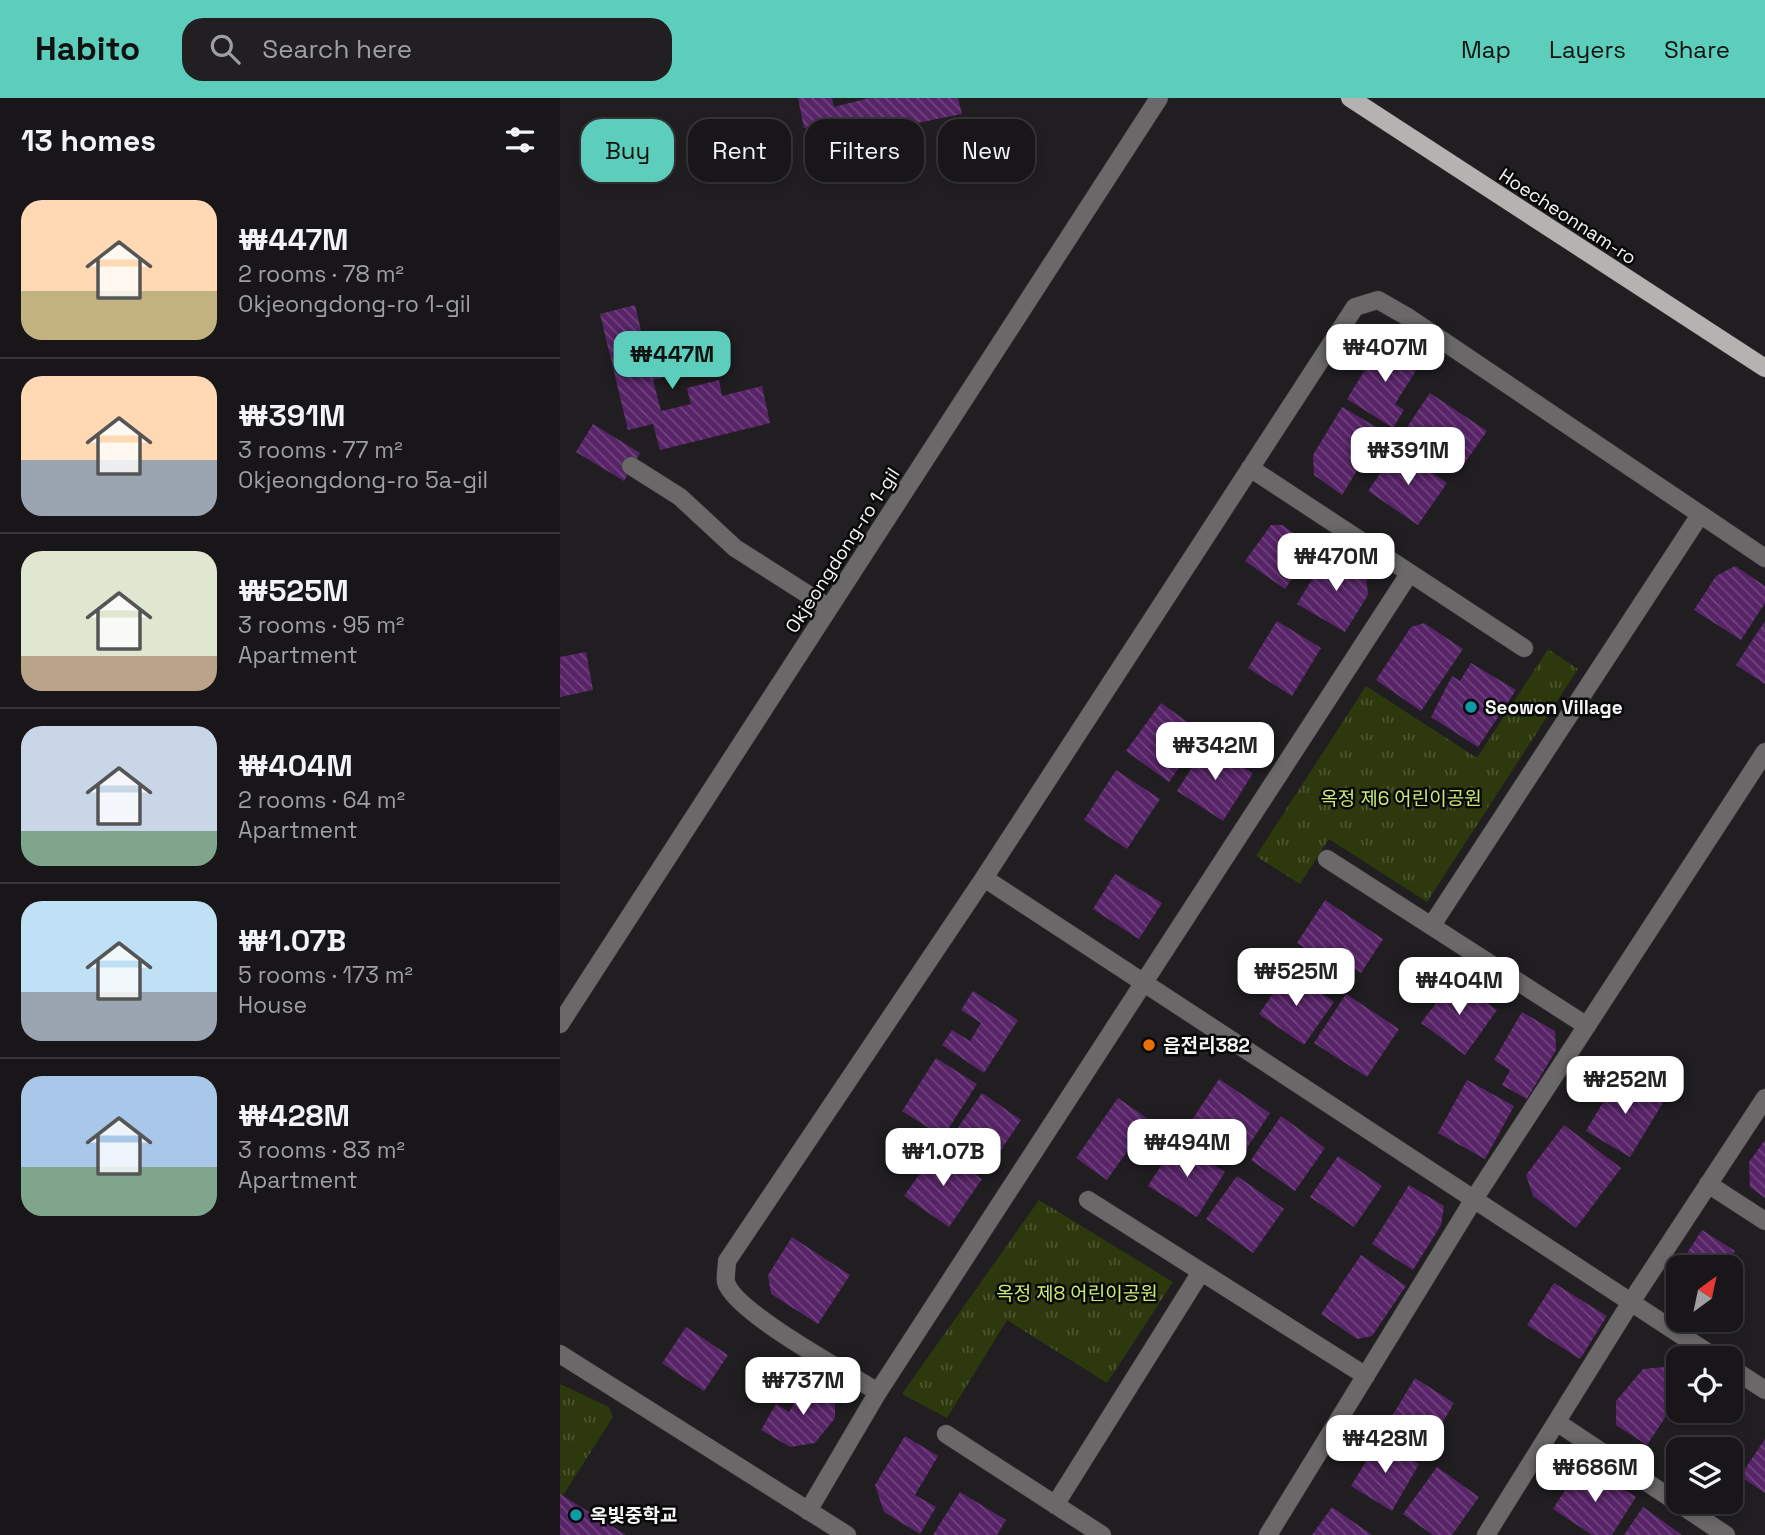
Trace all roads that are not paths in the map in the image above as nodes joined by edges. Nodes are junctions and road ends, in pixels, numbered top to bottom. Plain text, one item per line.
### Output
1 (1159, 98) edge
2 (1350, 98) edge
3 (1765, 368) edge
4 (631, 466) dead end
5 (1250, 468) junction
6 (1700, 515) junction
7 (1765, 558) edge
8 (1409, 574) junction
9 (829, 608) junction
10 (1524, 648) dead end
11 (1765, 752) edge
12 (1327, 859) dead end
13 (984, 878) junction
14 (1432, 925) junction
15 (1143, 983) junction
16 (560, 1024) edge
17 (1587, 1026) junction
18 (1765, 1098) edge
19 (1708, 1184) junction
20 (1474, 1199) junction
21 (1088, 1200) dead end
22 (1765, 1221) edge
23 (1202, 1272) junction
24 (1631, 1302) junction
25 (1698, 1346) edge
26 (560, 1354) edge
27 (1366, 1376) junction
28 (1743, 1376) edge
29 (1765, 1390) edge
30 (878, 1392) junction
31 (1558, 1423) junction
32 (946, 1434) dead end
33 (1055, 1504) junction
34 (808, 1511) junction
35 (1707, 1530) edge
36 (847, 1535) edge
37 (1102, 1535) edge
38 (1268, 1535) edge
39 (1486, 1535) edge
40 (1726, 1535) edge

1 - 9 street, Okjeongdong-ro 1-gil
2 - 3 main road, Hoecheonnam-ro
4 - 9 street
5 - 6 street
5 - 8 street
5 - 13 street
6 - 7 street
6 - 14 street
8 - 10 street
8 - 15 street
9 - 16 street, Okjeongdong-ro 1-gil
11 - 17 street
12 - 14 street
13 - 15 street
13 - 30 street
14 - 17 street
15 - 20 street
15 - 30 street
17 - 20 street
18 - 19 street
19 - 22 street
19 - 24 street
20 - 24 street
20 - 27 street
21 - 23 street
23 - 27 street
23 - 33 street
24 - 25 street
24 - 31 street
26 - 34 street
27 - 38 street
28 - 29 street
30 - 34 street
31 - 35 street
31 - 39 street
32 - 33 street
33 - 37 street
34 - 36 street
35 - 40 street

